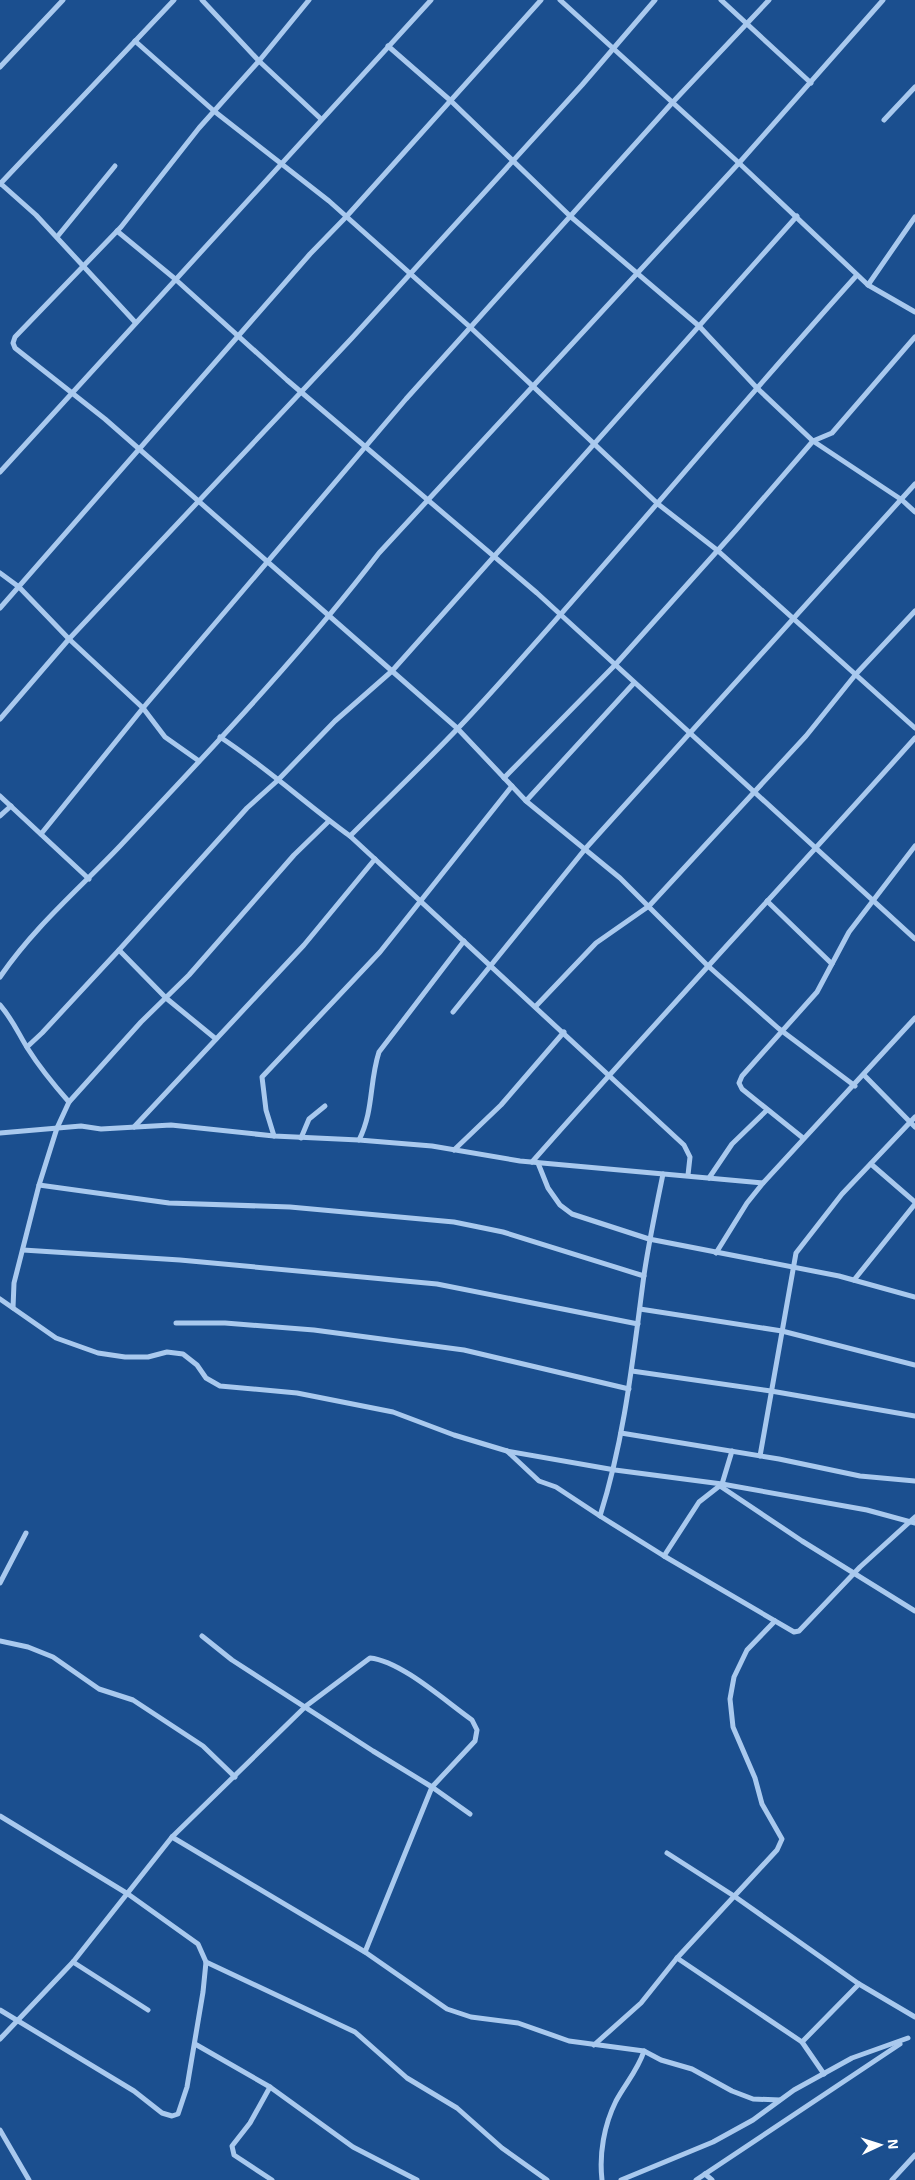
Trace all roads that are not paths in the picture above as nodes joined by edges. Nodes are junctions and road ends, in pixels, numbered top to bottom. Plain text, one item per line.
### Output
1 (63, 0) edge
2 (174, 0) edge
3 (202, 0) edge
4 (310, 0) edge
5 (431, 0) edge
6 (541, 0) edge
7 (560, 0) edge
8 (654, 0) edge
9 (721, 0) edge
10 (769, 0) edge
11 (883, 0) edge
12 (748, 24) junction
13 (135, 41) junction
14 (388, 46) junction
15 (614, 47) junction
16 (260, 62) junction
17 (0, 68) edge
18 (811, 83) junction
19 (915, 87) edge
20 (451, 101) junction
21 (672, 104) junction
22 (214, 111) junction
23 (322, 119) junction
24 (884, 120) dead end
25 (513, 161) junction
26 (739, 163) junction
27 (280, 165) junction
28 (115, 166) dead end
29 (0, 183) edge
30 (570, 216) junction
31 (798, 216) junction
32 (346, 217) junction
33 (915, 217) edge
34 (117, 231) junction
35 (57, 237) junction
36 (83, 268) junction
37 (638, 274) junction
38 (857, 274) junction
39 (409, 275) junction
40 (174, 278) junction
41 (868, 285) junction
42 (915, 312) edge
43 (136, 322) junction
44 (699, 326) junction
45 (470, 327) junction
46 (240, 336) junction
47 (915, 337) edge
48 (756, 387) junction
49 (532, 388) junction
50 (301, 392) junction
51 (74, 393) junction
52 (813, 441) junction
53 (594, 445) junction
54 (366, 447) junction
55 (140, 450) junction
56 (0, 472) edge
57 (915, 484) edge
58 (429, 500) junction
59 (902, 500) junction
60 (198, 502) junction
61 (658, 504) junction
62 (915, 512) edge
63 (717, 550) junction
64 (495, 557) junction
65 (269, 562) junction
66 (0, 573) edge
67 (19, 587) junction
68 (0, 608) edge
69 (915, 611) edge
70 (560, 614) junction
71 (328, 616) junction
72 (794, 618) junction
73 (70, 639) junction
74 (615, 665) junction
75 (392, 671) junction
76 (856, 674) junction
77 (634, 682) junction
78 (144, 708) junction
79 (0, 719) edge
80 (457, 728) junction
81 (915, 728) edge
82 (691, 735) junction
83 (220, 737) junction
84 (915, 738) edge
85 (199, 761) junction
86 (504, 778) junction
87 (277, 781) junction
88 (512, 786) junction
89 (754, 792) junction
90 (0, 796) edge
91 (526, 801) junction
92 (11, 806) junction
93 (0, 816) edge
94 (329, 821) junction
95 (41, 834) junction
96 (350, 836) junction
97 (915, 846) edge
98 (586, 848) junction
99 (816, 849) junction
100 (375, 859) junction
101 (89, 879) junction
102 (421, 901) junction
103 (767, 901) junction
104 (874, 902) junction
105 (649, 906) junction
106 (915, 939) edge
107 (464, 941) junction
108 (120, 950) junction
109 (832, 964) junction
110 (707, 965) junction
111 (492, 966) junction
112 (0, 977) edge
113 (166, 998) junction
114 (0, 1005) edge
115 (536, 1006) junction
116 (453, 1012) dead end
117 (915, 1018) edge
118 (782, 1031) junction
119 (564, 1032) junction
120 (216, 1039) junction
121 (27, 1047) junction
122 (610, 1074) junction
123 (864, 1075) junction
124 (855, 1086) junction
125 (69, 1102) junction
126 (324, 1106) dead end
127 (767, 1110) junction
128 (915, 1118) edge
129 (910, 1122) junction
130 (134, 1127) junction
131 (915, 1127) edge
132 (57, 1128) junction
133 (0, 1133) edge
134 (274, 1136) junction
135 (300, 1138) junction
136 (803, 1138) junction
137 (359, 1140) junction
138 (454, 1150) junction
139 (535, 1162) junction
140 (871, 1164) junction
141 (663, 1174) junction
142 (688, 1175) junction
143 (708, 1178) junction
144 (763, 1183) junction
145 (38, 1185) junction
146 (915, 1203) edge
147 (649, 1239) junction
148 (23, 1250) junction
149 (716, 1253) junction
150 (793, 1267) junction
151 (644, 1276) junction
152 (854, 1280) junction
153 (915, 1297) edge
154 (0, 1299) edge
155 (13, 1308) junction
156 (640, 1309) junction
157 (176, 1323) dead end
158 (638, 1324) junction
159 (782, 1331) junction
160 (915, 1365) edge
161 (632, 1371) junction
162 (629, 1389) junction
163 (771, 1391) junction
164 (915, 1416) edge
165 (621, 1432) junction
166 (507, 1451) junction
167 (732, 1451) junction
168 (760, 1456) junction
169 (614, 1470) junction
170 (915, 1481) edge
171 (721, 1485) junction
172 (600, 1516) junction
173 (914, 1520) edge
174 (26, 1533) dead end
175 (664, 1556) junction
176 (853, 1574) junction
177 (0, 1583) edge
178 (915, 1611) edge
179 (775, 1621) junction
180 (202, 1636) dead end
181 (0, 1641) edge
182 (306, 1706) junction
183 (235, 1777) junction
184 (432, 1787) junction
185 (470, 1814) dead end
186 (0, 1816) edge
187 (172, 1837) junction
188 (667, 1853) dead end
189 (128, 1894) junction
190 (734, 1896) junction
191 (365, 1952) junction
192 (676, 1958) junction
193 (73, 1962) junction
194 (206, 1962) junction
195 (859, 1984) junction
196 (0, 2010) edge
197 (148, 2010) dead end
198 (915, 2017) edge
199 (16, 2021) junction
200 (915, 2034) edge
201 (908, 2038) junction
202 (0, 2039) edge
203 (802, 2042) junction
204 (195, 2044) junction
205 (594, 2045) junction
206 (644, 2051) junction
207 (824, 2074) junction
208 (270, 2087) junction
209 (780, 2100) junction
210 (0, 2130) edge
211 (915, 2155) edge
212 (705, 2174) junction
213 (29, 2180) edge
214 (272, 2180) edge
215 (417, 2180) edge
216 (547, 2180) edge
217 (602, 2180) edge
218 (620, 2180) edge
219 (696, 2180) edge
220 (712, 2180) edge
221 (892, 2180) edge

1 - 17 street
2 - 13 street
3 - 16 street
4 - 16 street
5 - 14 street
6 - 20 street
7 - 15 street
8 - 15 street
9 - 12 street
10 - 12 street
11 - 18 street
12 - 18 street
12 - 21 street
13 - 22 street
13 - 29 street
14 - 20 street
14 - 23 street
15 - 21 street
15 - 25 street
16 - 22 street
16 - 23 street
18 - 26 street
19 - 24 street
20 - 25 street
20 - 32 street
21 - 26 street
21 - 30 street
22 - 27 street
22 - 34 street
23 - 27 street
25 - 30 street
25 - 39 street
26 - 31 street
26 - 37 street
27 - 32 street
27 - 40 street
28 - 35 street
29 - 35 street
30 - 37 street
30 - 45 street
31 - 38 street
31 - 44 street
32 - 39 street
32 - 46 street
33 - 41 street
34 - 36 street
34 - 40 street
35 - 36 street
36 - 43 street
36 - 51 street
37 - 44 street
37 - 49 street
38 - 41 street
38 - 48 street
39 - 45 street
39 - 50 street
40 - 43 street
40 - 46 street
41 - 42 street
43 - 51 street
44 - 48 street
44 - 53 street
45 - 49 street
45 - 54 street
46 - 50 street
46 - 55 street
47 - 52 street
48 - 52 street
48 - 61 street
49 - 53 street
49 - 58 street
50 - 54 street
50 - 60 street
51 - 55 street
51 - 56 street
52 - 59 street
52 - 63 street
53 - 61 street
53 - 64 street
54 - 58 street
54 - 65 street
55 - 60 street
55 - 67 street
57 - 59 street
58 - 64 street
58 - 71 street
59 - 62 street
59 - 72 street
60 - 65 street
60 - 73 street
61 - 63 street
61 - 70 street
63 - 72 street
63 - 74 street
64 - 70 street
64 - 75 street
65 - 71 street
65 - 78 street
66 - 67 street
67 - 68 street
67 - 73 street
69 - 76 street
70 - 74 street
70 - 80 street
71 - 75 street
71 - 83 street
72 - 76 street
72 - 82 street
73 - 78 street
73 - 79 street
74 - 77 street
74 - 86 street
75 - 80 street
75 - 87 street
76 - 81 street
76 - 89 street
77 - 82 street
77 - 91 street
78 - 85 street
78 - 95 street
80 - 86 street
80 - 96 street
82 - 89 street
82 - 98 street
83 - 85 street
83 - 87 street
84 - 99 street
85 - 101 street
86 - 88 street
87 - 94 street
87 - 108 street
88 - 91 street
88 - 102 street
89 - 99 street
89 - 105 street
90 - 92 street
91 - 98 street
92 - 93 street
92 - 95 street
94 - 96 street
94 - 113 street
95 - 101 street
96 - 100 street
97 - 104 street
98 - 105 street
98 - 111 street
99 - 103 street
99 - 104 street
100 - 102 street
100 - 120 street
101 - 112 street
102 - 107 street
102 - 134 street
103 - 109 street
103 - 110 street
104 - 106 street
104 - 109 street
105 - 110 street
105 - 115 street
107 - 111 street
107 - 137 street
108 - 113 street
108 - 121 street
109 - 118 street
110 - 118 street
110 - 122 street
111 - 115 street
111 - 116 street
113 - 120 street
113 - 125 street
114 - 121 street
115 - 119 street
117 - 123 street
118 - 124 street
118 - 127 street
119 - 122 street
119 - 138 street
120 - 130 street
121 - 125 street
122 - 139 street
122 - 142 street
123 - 124 street
123 - 129 street
124 - 136 street
125 - 132 street
126 - 135 street
127 - 136 street
127 - 143 street
128 - 129 street
129 - 131 street
129 - 140 street
130 - 132 street
130 - 134 street
132 - 133 street
132 - 145 street
134 - 135 street
135 - 137 street
136 - 144 street
137 - 138 street
138 - 139 street
139 - 141 street
139 - 147 street
140 - 146 street
140 - 150 street
141 - 142 street
141 - 147 street
142 - 143 street
143 - 144 street
144 - 149 street
145 - 148 street
145 - 151 street
146 - 152 street
147 - 149 street
147 - 151 street
148 - 155 street
148 - 158 street
149 - 150 street
150 - 152 street
150 - 159 street
151 - 156 street
152 - 153 street
154 - 155 street
155 - 166 street
156 - 158 street
156 - 159 street
157 - 162 street
158 - 161 street
159 - 160 street
159 - 163 street
161 - 162 street
161 - 163 street
162 - 165 street
163 - 164 street
163 - 168 street
165 - 167 street
165 - 169 street
166 - 169 street
166 - 172 street
167 - 168 street
167 - 171 street
168 - 170 street
169 - 171 street
169 - 172 street
171 - 173 street
171 - 175 street
171 - 176 street
172 - 175 street
173 - 176 street
174 - 177 street
175 - 179 street
176 - 178 street
176 - 179 street
179 - 190 street
180 - 182 street
181 - 183 street
182 - 183 street
182 - 184 street
182 - 184 street
183 - 187 street
184 - 185 street
184 - 191 street
186 - 189 street
187 - 189 street
187 - 191 street
188 - 190 street
189 - 193 street
189 - 194 street
190 - 192 street
190 - 195 street
191 - 205 street
192 - 203 street
192 - 205 street
193 - 197 street
193 - 199 street
194 - 204 street
194 - 216 street
195 - 198 street
195 - 203 street
196 - 199 street
199 - 202 street
199 - 204 street
200 - 201 street
201 - 207 street
201 - 212 street
203 - 207 street
204 - 208 street
205 - 206 street
206 - 209 street
206 - 217 street
207 - 209 street
208 - 214 street
208 - 215 street
209 - 218 street
210 - 213 street
211 - 221 street
212 - 219 street
212 - 220 street

